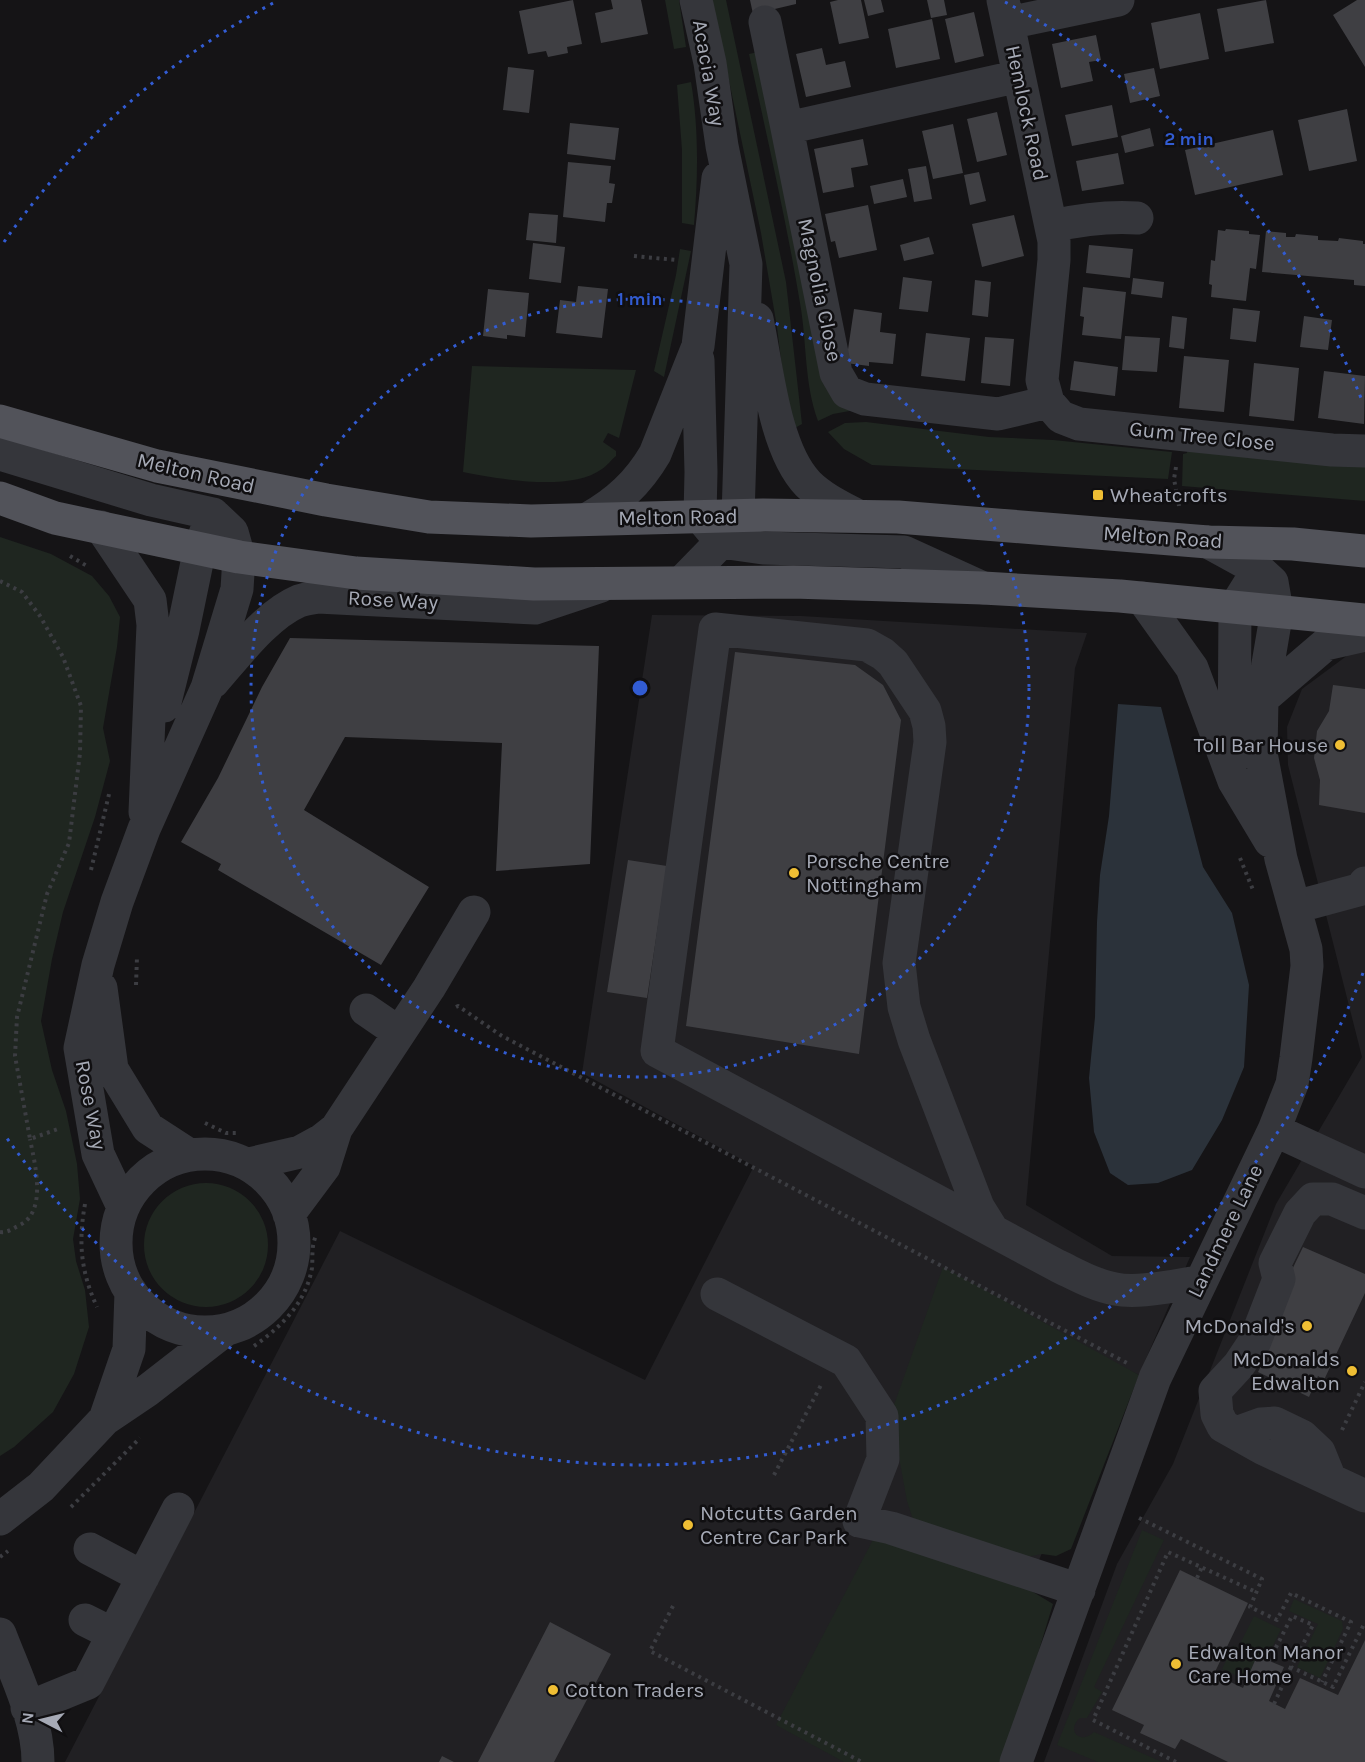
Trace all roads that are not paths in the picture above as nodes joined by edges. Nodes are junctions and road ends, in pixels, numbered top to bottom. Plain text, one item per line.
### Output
1 (696, 0) edge
2 (1118, 0) edge
3 (1006, 12) edge
4 (765, 22) dead end
5 (1019, 76) junction
6 (787, 128) junction
7 (722, 146) junction
8 (1137, 218) dead end
9 (1052, 226) junction
10 (746, 264) junction
11 (698, 346) junction
12 (1048, 402) junction
13 (0, 421) edge
14 (1365, 451) edge
15 (0, 454) edge
16 (237, 483) junction
17 (0, 498) edge
18 (213, 514) junction
19 (700, 516) junction
20 (858, 516) junction
21 (589, 519) junction
22 (101, 527) junction
23 (730, 529) junction
24 (1208, 542) junction
25 (1293, 544) junction
26 (200, 548) junction
27 (1365, 551) edge
28 (239, 557) junction
29 (1259, 570) junction
30 (682, 582) junction
31 (611, 583) junction
32 (983, 588) junction
33 (1142, 598) junction
34 (1235, 607) junction
35 (1277, 611) junction
36 (1365, 620) edge
37 (1365, 635) edge
38 (207, 688) junction
39 (1262, 699) junction
40 (146, 774) junction
41 (1234, 781) junction
42 (144, 829) junction
43 (1281, 859) junction
44 (1365, 883) edge
45 (1295, 908) junction
46 (474, 912) dead end
47 (98, 965) junction
48 (366, 1010) dead end
49 (398, 1032) junction
50 (336, 1130) junction
51 (1274, 1131) junction
52 (188, 1154) junction
53 (249, 1164) junction
54 (1365, 1172) edge
55 (123, 1207) junction
56 (1365, 1213) edge
57 (289, 1214) junction
58 (993, 1231) junction
59 (1200, 1282) junction
60 (131, 1292) junction
61 (717, 1294) dead end
62 (238, 1340) junction
63 (105, 1419) junction
64 (1365, 1496) edge
65 (178, 1509) dead end
66 (0, 1519) edge
67 (90, 1550) dead end
68 (142, 1577) junction
69 (1079, 1590) junction
70 (3, 1651) edge
71 (27, 1708) junction
72 (38, 1762) edge
73 (1016, 1762) edge

1 - 7 street, Acacia Way
2 - 3 street
3 - 5 street, Hemlock Road
4 - 6 street, Magnolia Close
5 - 6 street
5 - 9 street, Hemlock Road
6 - 12 street, Magnolia Close
7 - 10 street
7 - 11 street
8 - 9 street
9 - 12 street, Hemlock Road
10 - 20 street
10 - 23 street
11 - 19 street
11 - 21 street
12 - 14 street, Gum Tree Close
13 - 16 main road, Melton Road
15 - 18 street
16 - 18 street, Rose Way
16 - 21 main road, Melton Road
17 - 22 main road, Melton Road
18 - 26 street, Rose Way
18 - 28 street, Rose Way
19 - 21 main road, Melton Road
19 - 23 main road, Melton Road
20 - 23 main road, Melton Road
20 - 24 main road, Melton Road
22 - 26 main road, Melton Road
22 - 40 street, Rose Way
23 - 30 street
23 - 32 street, Melton Road
24 - 25 main road, Melton Road
24 - 29 street
25 - 27 main road, Melton Road
25 - 29 street
26 - 28 main road, Melton Road
26 - 40 street, Rose Way
28 - 31 main road, Melton Road
28 - 38 street, Rose Way
29 - 34 street
29 - 35 street
30 - 31 main road, Melton Road
30 - 32 main road, Melton Road
31 - 38 street, Rose Way
32 - 33 main road, Melton Road
33 - 34 main road, Melton Road
33 - 41 street, Landmere Lane
34 - 35 main road, Melton Road
34 - 41 street
35 - 36 main road, Melton Road
35 - 39 street, Landmere Lane
37 - 39 street
38 - 42 street, Rose Way
39 - 43 street, Landmere Lane
40 - 42 street, Rose Way
41 - 43 street, Landmere Lane
42 - 47 street, Rose Way
43 - 45 street, Landmere Lane
44 - 45 street
45 - 51 street, Landmere Lane
46 - 49 street
47 - 52 street, Rose Way
47 - 55 street, Rose Way
48 - 49 street
49 - 50 street
50 - 53 street
50 - 57 street
51 - 54 street
51 - 59 street, Landmere Lane
52 - 53 street
52 - 55 street
53 - 57 street
55 - 60 street
56 - 64 street
57 - 62 street
58 - 58 street
58 - 59 street
59 - 69 street, Landmere Lane
60 - 62 street
60 - 63 street
61 - 69 street
62 - 63 street
63 - 66 street
65 - 68 street
67 - 68 street
68 - 71 street
69 - 73 street, Landmere Lane
70 - 71 street
71 - 72 street

